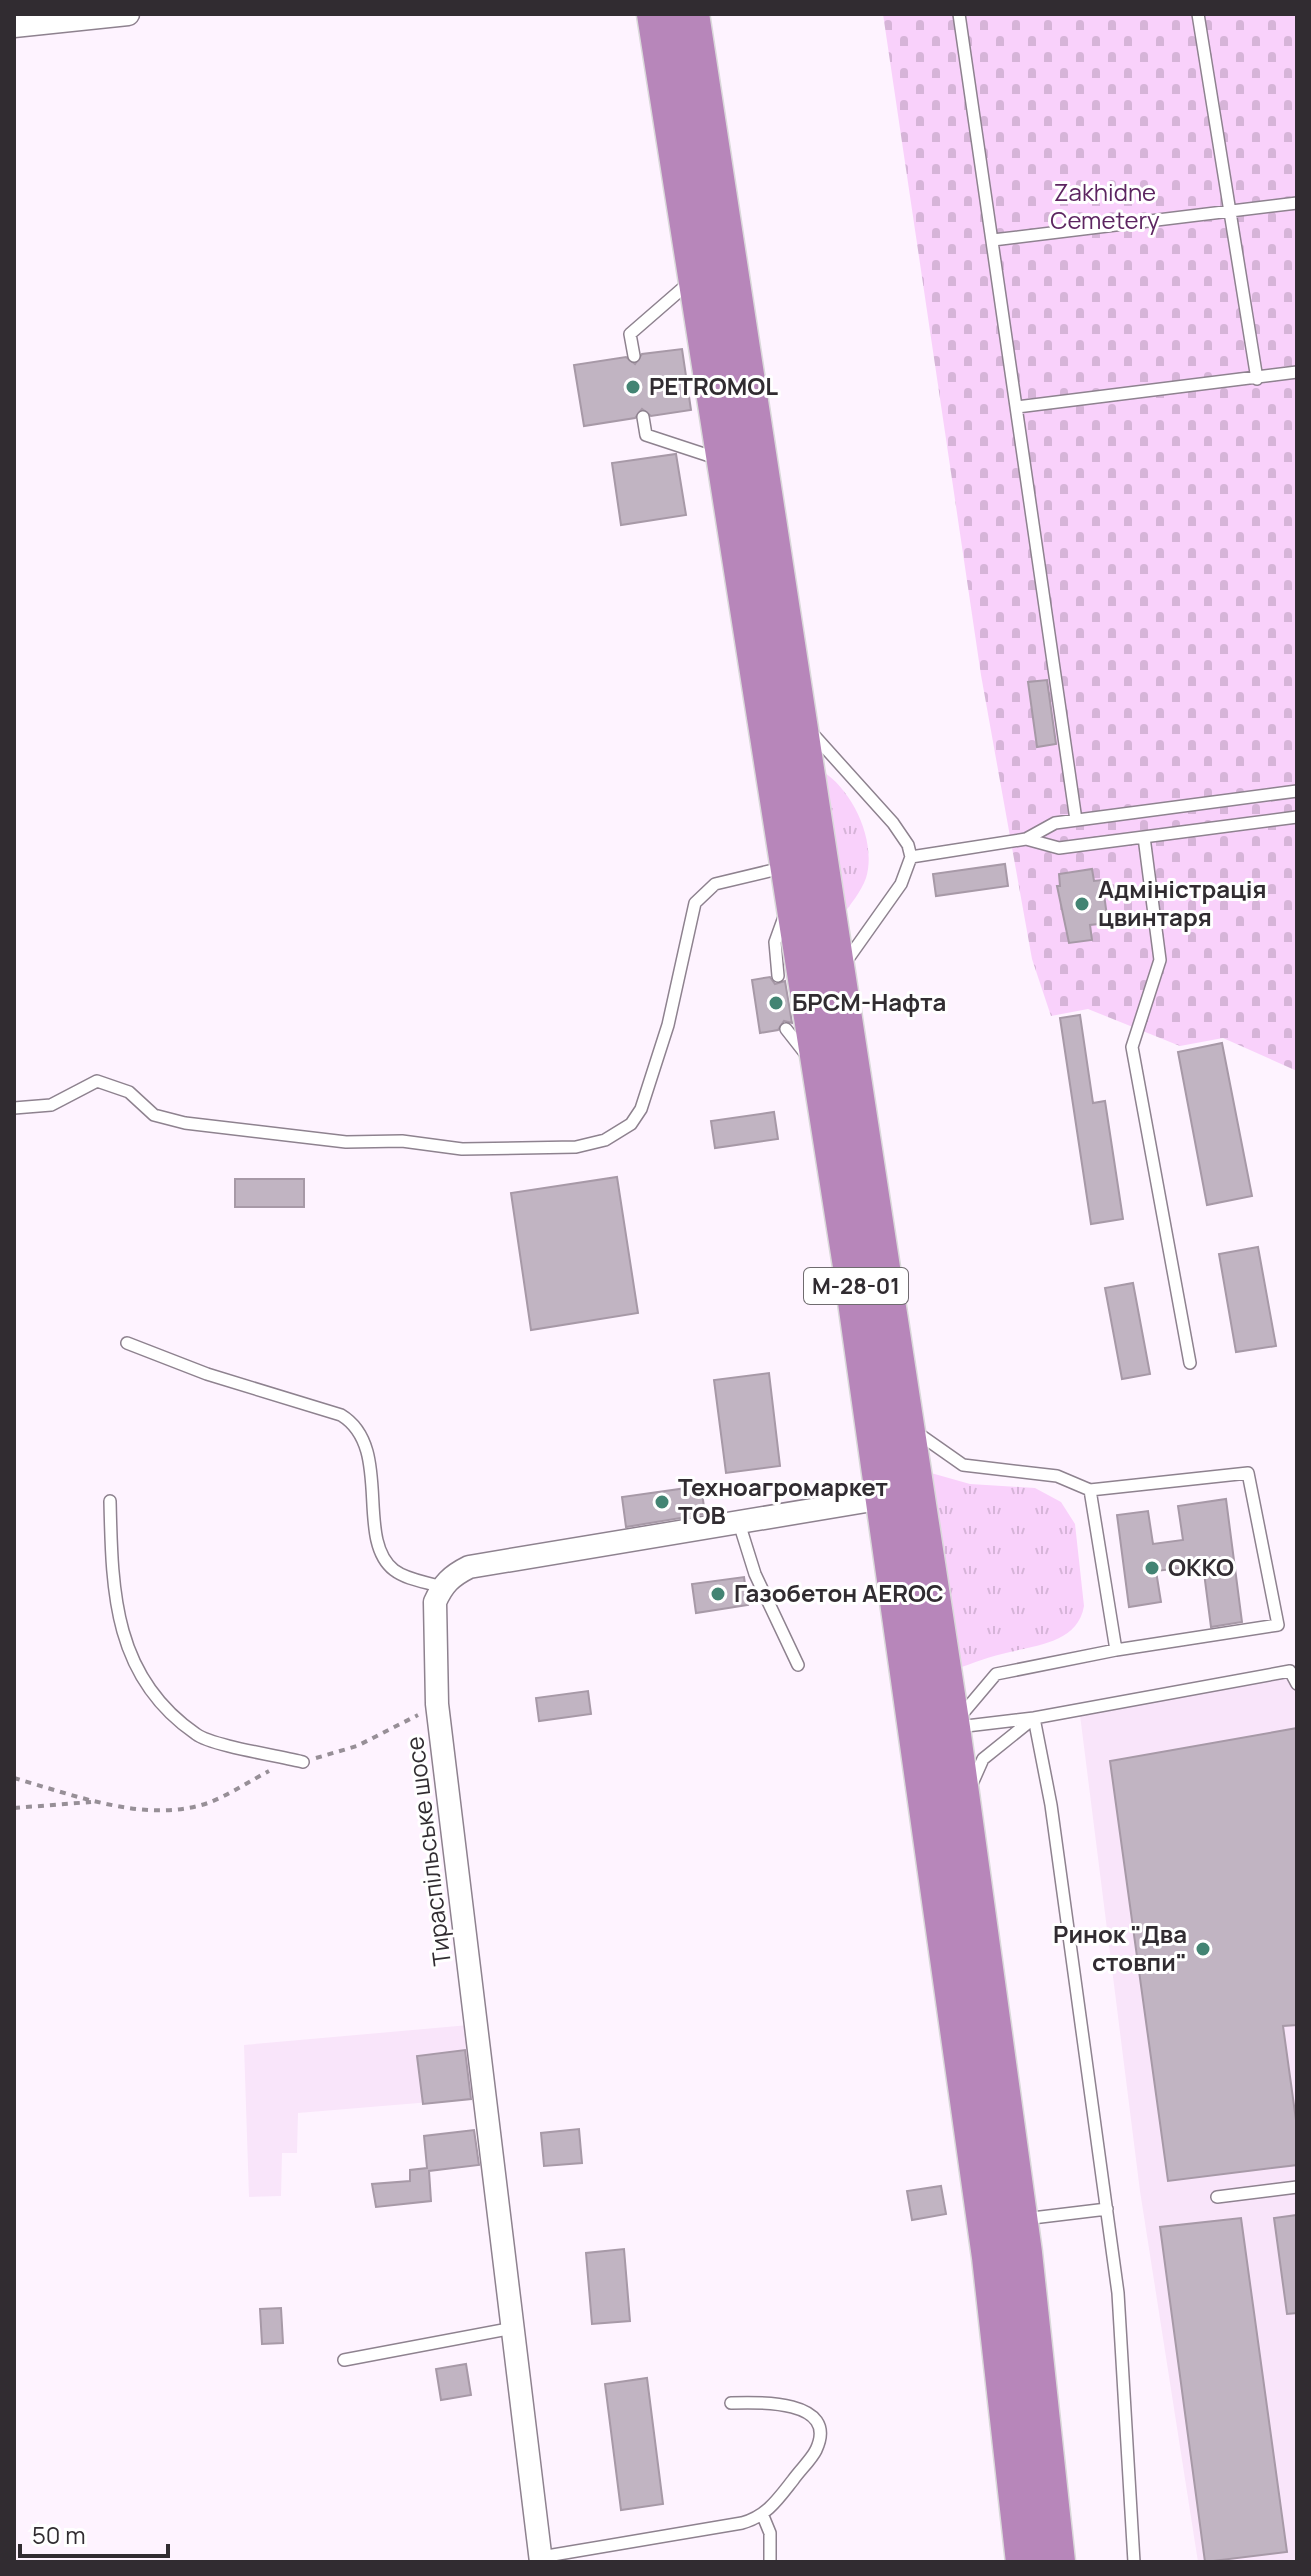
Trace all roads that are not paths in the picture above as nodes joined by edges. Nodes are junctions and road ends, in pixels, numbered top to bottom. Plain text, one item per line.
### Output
1 (128, 14) edge
2 (657, 14) edge
3 (689, 14) edge
4 (959, 14) edge
5 (1198, 14) edge
6 (14, 26) edge
7 (1297, 203) edge
8 (1230, 211) junction
9 (993, 240) junction
10 (698, 275) junction
11 (634, 356) dead end
12 (1297, 372) edge
13 (1257, 379) junction
14 (1017, 407) junction
15 (643, 417) dead end
16 (724, 460) junction
17 (795, 713) junction
18 (1297, 791) edge
19 (1297, 817) edge
20 (1076, 820) junction
21 (1144, 837) junction
22 (1026, 839) junction
23 (911, 857) junction
24 (792, 878) junction
25 (778, 976) dead end
26 (836, 977) junction
27 (786, 1029) dead end
28 (823, 1074) junction
29 (14, 1108) edge
30 (127, 1343) dead end
31 (1190, 1363) dead end
32 (905, 1424) junction
33 (1090, 1490) junction
34 (884, 1498) junction
35 (110, 1501) dead end
36 (739, 1523) junction
37 (442, 1587) junction
38 (1116, 1650) junction
39 (798, 1665) dead end
40 (1297, 1684) edge
41 (1034, 1718) junction
42 (950, 1728) junction
43 (303, 1762) road end
44 (961, 1809) junction
45 (1297, 2187) edge
46 (1217, 2197) dead end
47 (1107, 2209) junction
48 (1017, 2220) junction
49 (513, 2328) junction
50 (344, 2360) dead end
51 (731, 2403) dead end
52 (763, 2516) junction
53 (541, 2560) edge
54 (770, 2562) edge
55 (1026, 2562) edge
56 (1055, 2562) edge
57 (1134, 2562) edge

1 - 6 street
2 - 10 highway, М-28-01
3 - 17 highway, М-28-01
4 - 9 lane
5 - 8 lane
7 - 8 lane
8 - 9 lane
8 - 13 lane
9 - 14 lane
10 - 11 lane
10 - 16 highway, М-28-01
12 - 13 lane
13 - 14 lane
14 - 20 lane
15 - 16 lane
16 - 24 highway, М-28-01
17 - 23 lane
17 - 26 highway, М-28-01
18 - 20 lane
19 - 21 lane
20 - 22 lane
21 - 22 lane
21 - 31 lane
22 - 23 lane
23 - 26 lane
24 - 25 lane
24 - 28 highway, М-28-01
24 - 29 lane
26 - 32 highway, М-28-01
27 - 28 lane
28 - 34 highway, М-28-01
30 - 37 lane
32 - 33 lane
32 - 42 highway, М-28-01
33 - 38 lane
33 - 38 lane
34 - 36 street
34 - 55 highway, М-28-01
35 - 43 lane
36 - 37 street
36 - 39 lane
37 - 49 street, Тираспільське шосе
38 - 42 lane
40 - 41 lane
41 - 42 lane
41 - 44 lane
41 - 47 lane
42 - 44 highway, М-28-01
44 - 48 highway, М-28-01
45 - 46 lane
47 - 48 lane
47 - 57 lane
48 - 56 highway, М-28-01
49 - 50 lane
49 - 53 street, Тираспільське шосе
51 - 52 lane
52 - 53 lane
52 - 54 lane

